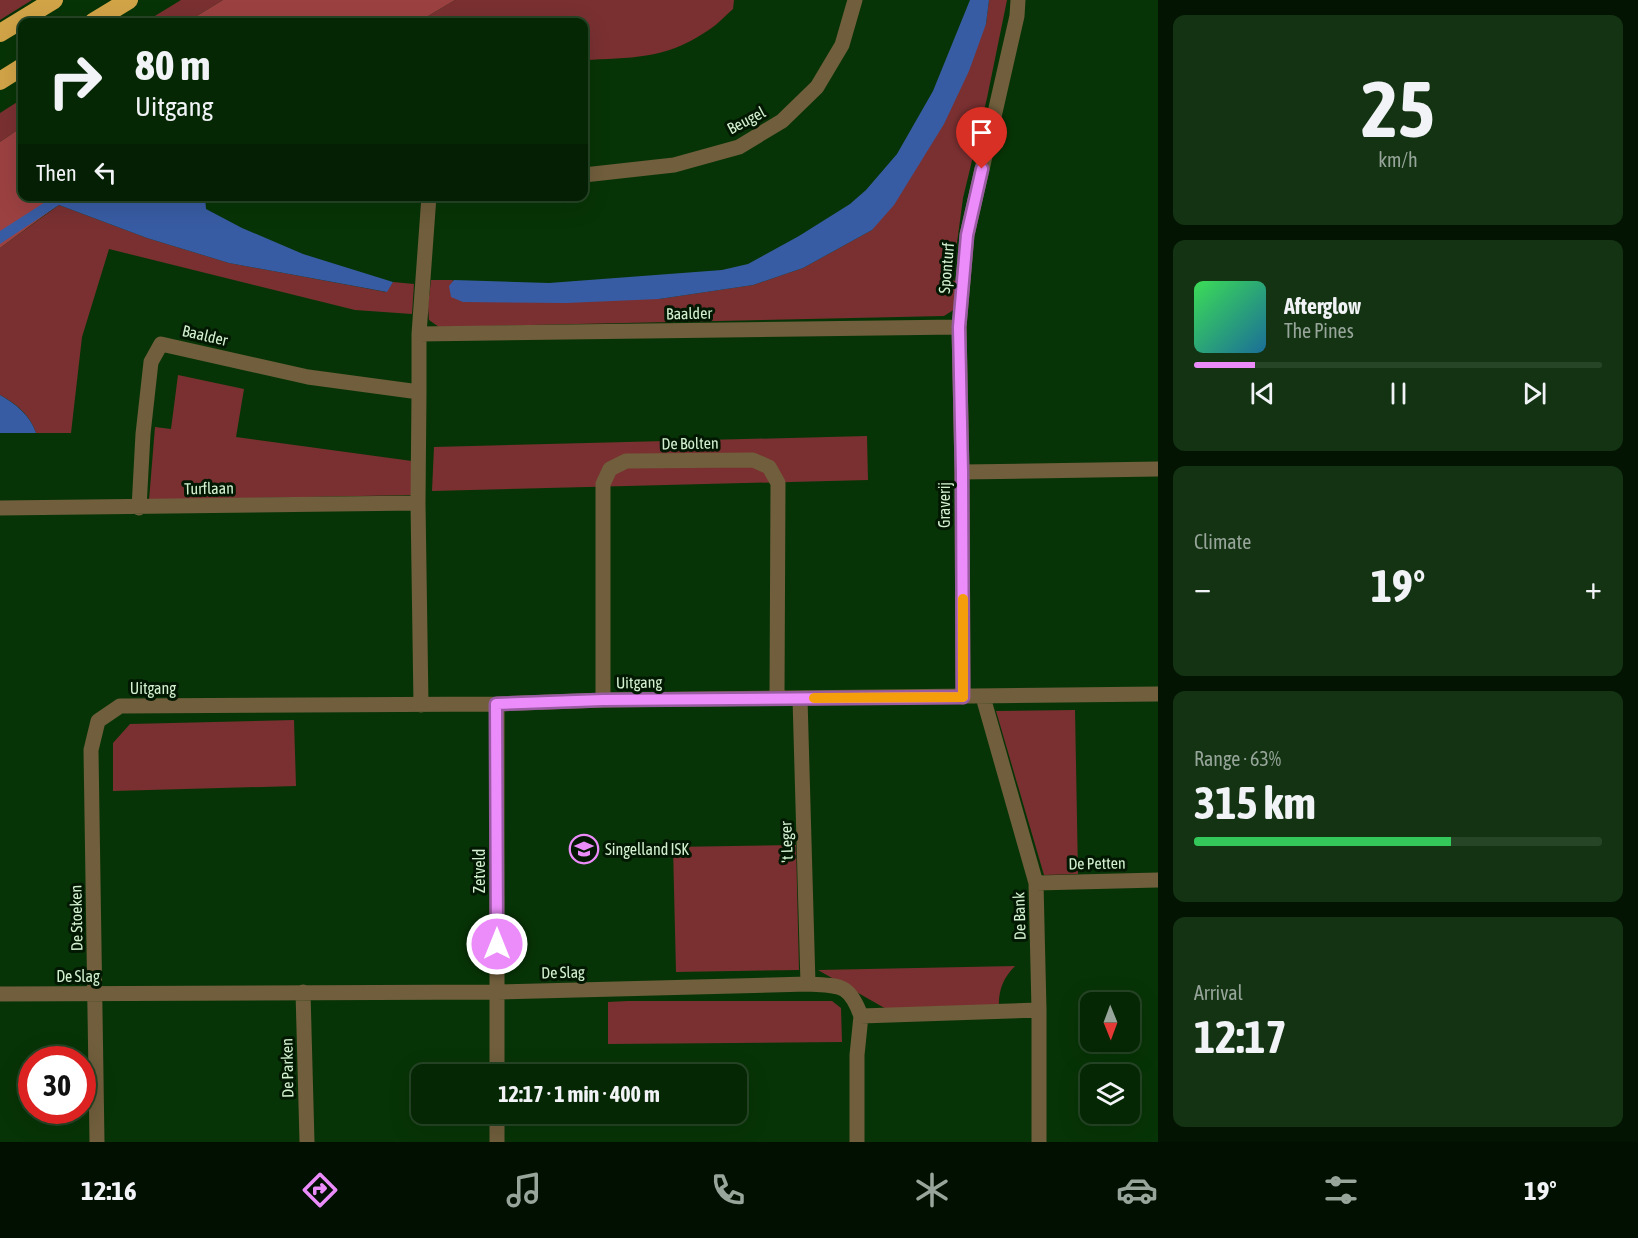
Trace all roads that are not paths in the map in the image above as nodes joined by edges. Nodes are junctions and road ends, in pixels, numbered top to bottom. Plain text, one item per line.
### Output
1 (54, 0) edge
2 (129, 0) edge
3 (855, 0) edge
4 (1018, 0) edge
5 (25, 18) edge
6 (100, 18) edge
7 (18, 22) edge
8 (0, 33) edge
9 (18, 70) edge
10 (0, 81) edge
11 (588, 175) edge
12 (429, 201) edge
13 (959, 327) junction
14 (419, 334) junction
15 (419, 392) junction
16 (1158, 469) edge
17 (962, 472) junction
18 (418, 503) junction
19 (139, 507) junction
20 (0, 508) edge
21 (1158, 694) edge
22 (963, 697) junction
23 (983, 697) junction
24 (777, 698) junction
25 (801, 698) junction
26 (603, 700) junction
27 (496, 704) junction
28 (421, 705) junction
29 (120, 706) joint
30 (1158, 880) edge
31 (1036, 883) junction
32 (808, 984) junction
33 (303, 992) junction
34 (497, 992) junction
35 (0, 994) edge
36 (95, 994) junction
37 (1040, 1011) junction
38 (861, 1016) junction
39 (497, 1064) edge
40 (497, 1124) edge
41 (97, 1142) edge
42 (307, 1142) edge
43 (497, 1142) edge
44 (857, 1142) edge
45 (1039, 1142) edge

1 - 5 highway
2 - 6 highway
3 - 11 street, Beugel
4 - 13 street, Sponturf
7 - 8 highway
9 - 10 highway
12 - 14 street
13 - 14 street, Baalder
13 - 17 street, Sponturf
14 - 15 street
15 - 18 street
15 - 19 street, Baalder
16 - 17 street, Graverij
17 - 22 street, Graverij
18 - 19 street, Turflaan
18 - 28 street
19 - 20 street, Turflaan
21 - 23 street, Uitgang
22 - 23 street, Uitgang
22 - 25 street, Uitgang
23 - 31 street, De Bank
24 - 25 street, Uitgang
24 - 26 street, Uitgang
24 - 26 street, De Bolten
25 - 32 street, 't Leger
26 - 27 street, Uitgang
27 - 28 street, Uitgang
27 - 34 street, Zetveld
28 - 29 street, Uitgang
29 - 36 street, De Stoeken
30 - 31 street, De Petten
31 - 37 street, De Bank
32 - 34 street, De Slag
32 - 38 street, De Slag
33 - 34 street, De Slag
33 - 36 street, De Slag
33 - 42 street, De Parken
34 - 39 street, Zetveld
35 - 36 street, De Slag
36 - 41 street, De Stoeken
37 - 38 street
37 - 45 street, De Bank
38 - 44 street
40 - 43 street

